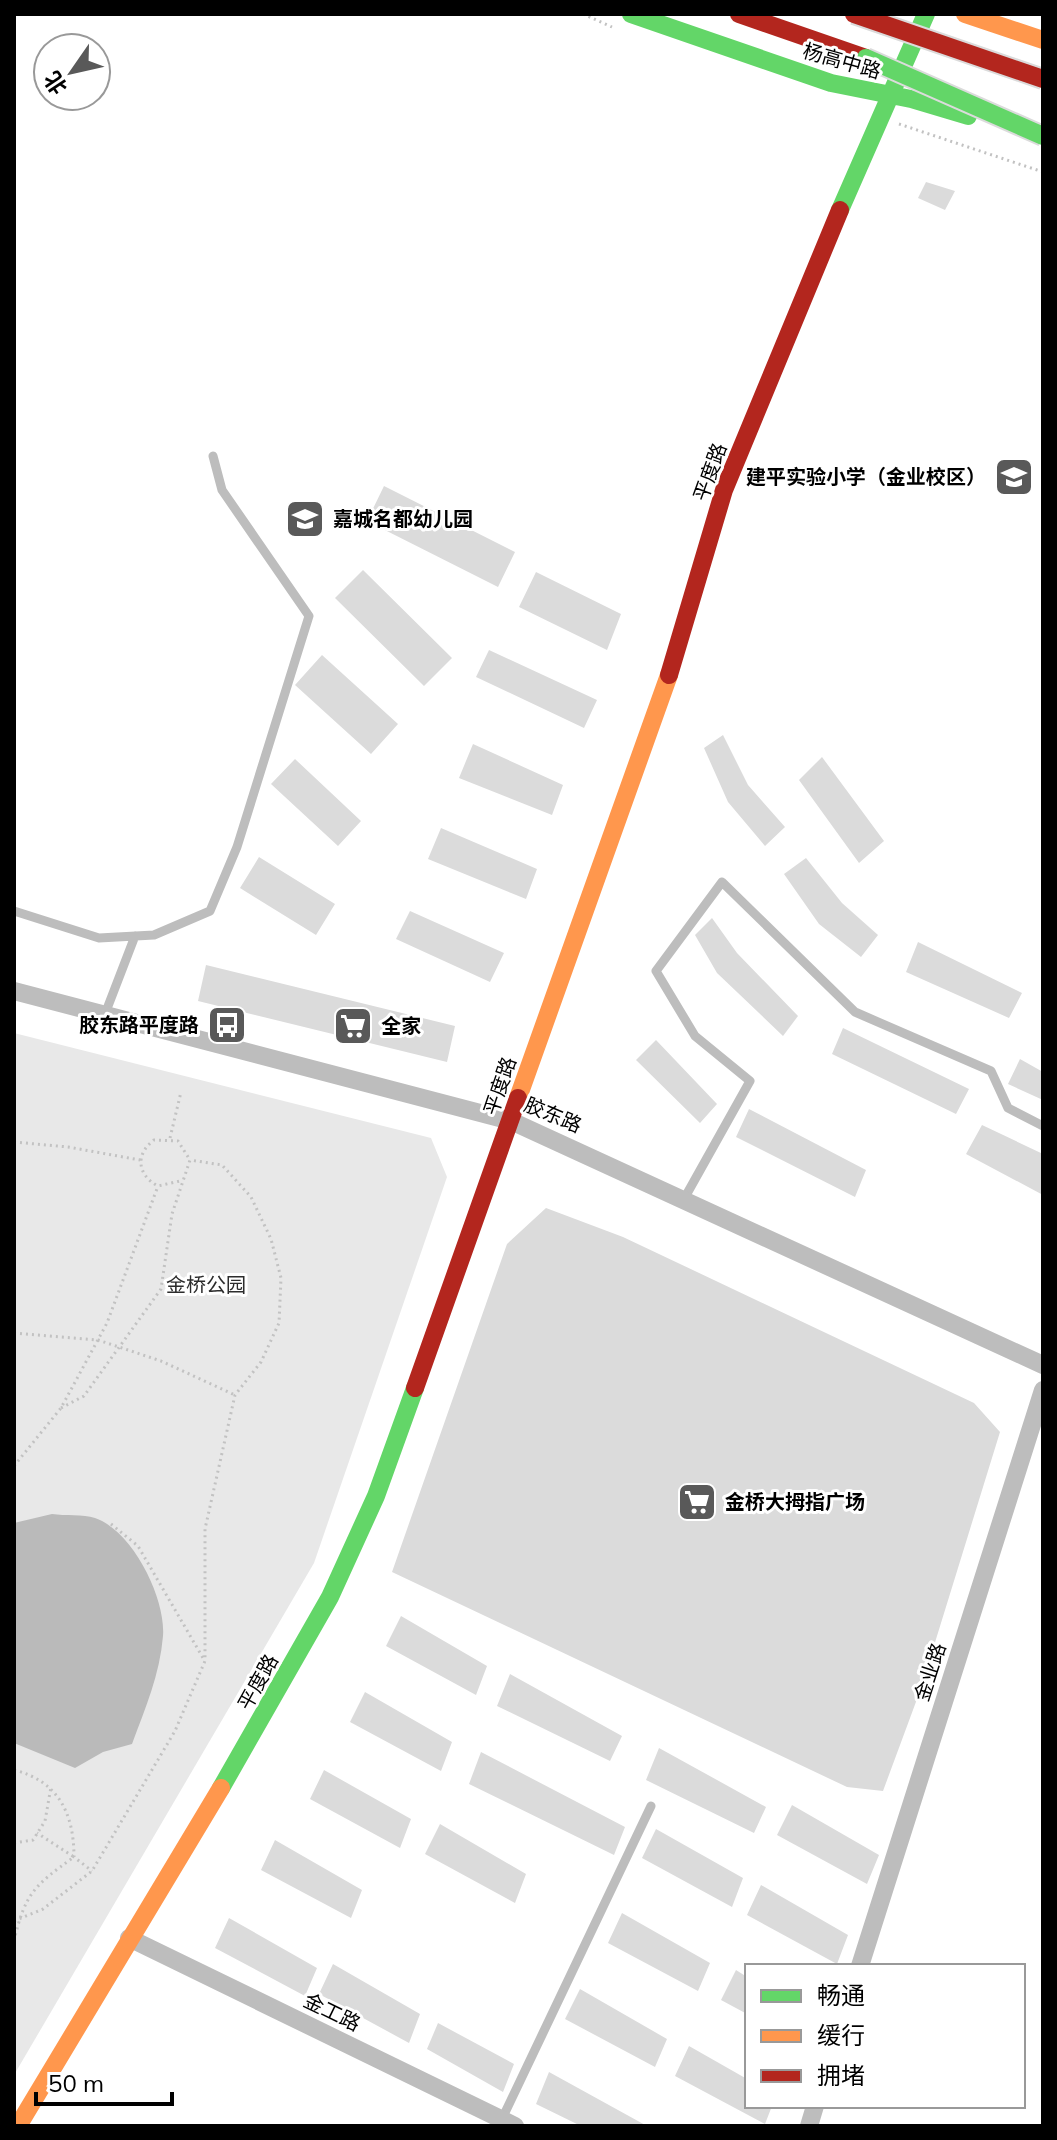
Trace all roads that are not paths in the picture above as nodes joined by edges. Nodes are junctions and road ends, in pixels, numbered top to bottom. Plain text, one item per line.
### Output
1 (631, 14) edge
2 (739, 14) edge
3 (854, 14) edge
4 (926, 14) edge
5 (965, 14) edge
6 (1043, 40) edge
7 (866, 58) junction
8 (1041, 78) edge
9 (888, 96) junction
10 (1043, 121) edge
11 (1043, 138) edge
12 (213, 456) dead end
13 (14, 911) edge
14 (135, 936) junction
15 (14, 991) edge
16 (105, 1014) junction
17 (511, 1121) junction
18 (1043, 1126) edge
19 (684, 1199) junction
20 (1043, 1365) edge
21 (1043, 1390) edge
22 (651, 1806) dead end
23 (129, 1938) junction
24 (861, 1964) edge
25 (508, 2123) edge
26 (18, 2126) edge

1 - 9 main road, 杨高中路
2 - 7 main road, 杨高中路
3 - 8 main road, bridge
4 - 9 main road, 平度路
5 - 6 main road
7 - 10 main road, 杨高中路, bridge
7 - 11 main road, bridge
9 - 11 main road, 杨高中路
9 - 17 main road, 平度路
12 - 14 lane
13 - 14 lane
14 - 16 lane
15 - 16 street, 胶东路
16 - 17 street, 胶东路
17 - 19 street, 胶东路
17 - 23 main road, 平度路
18 - 19 lane
19 - 20 street, 胶东路
21 - 24 street, 金业路
22 - 25 lane
23 - 25 street, 金工路
23 - 26 main road, 平度路

